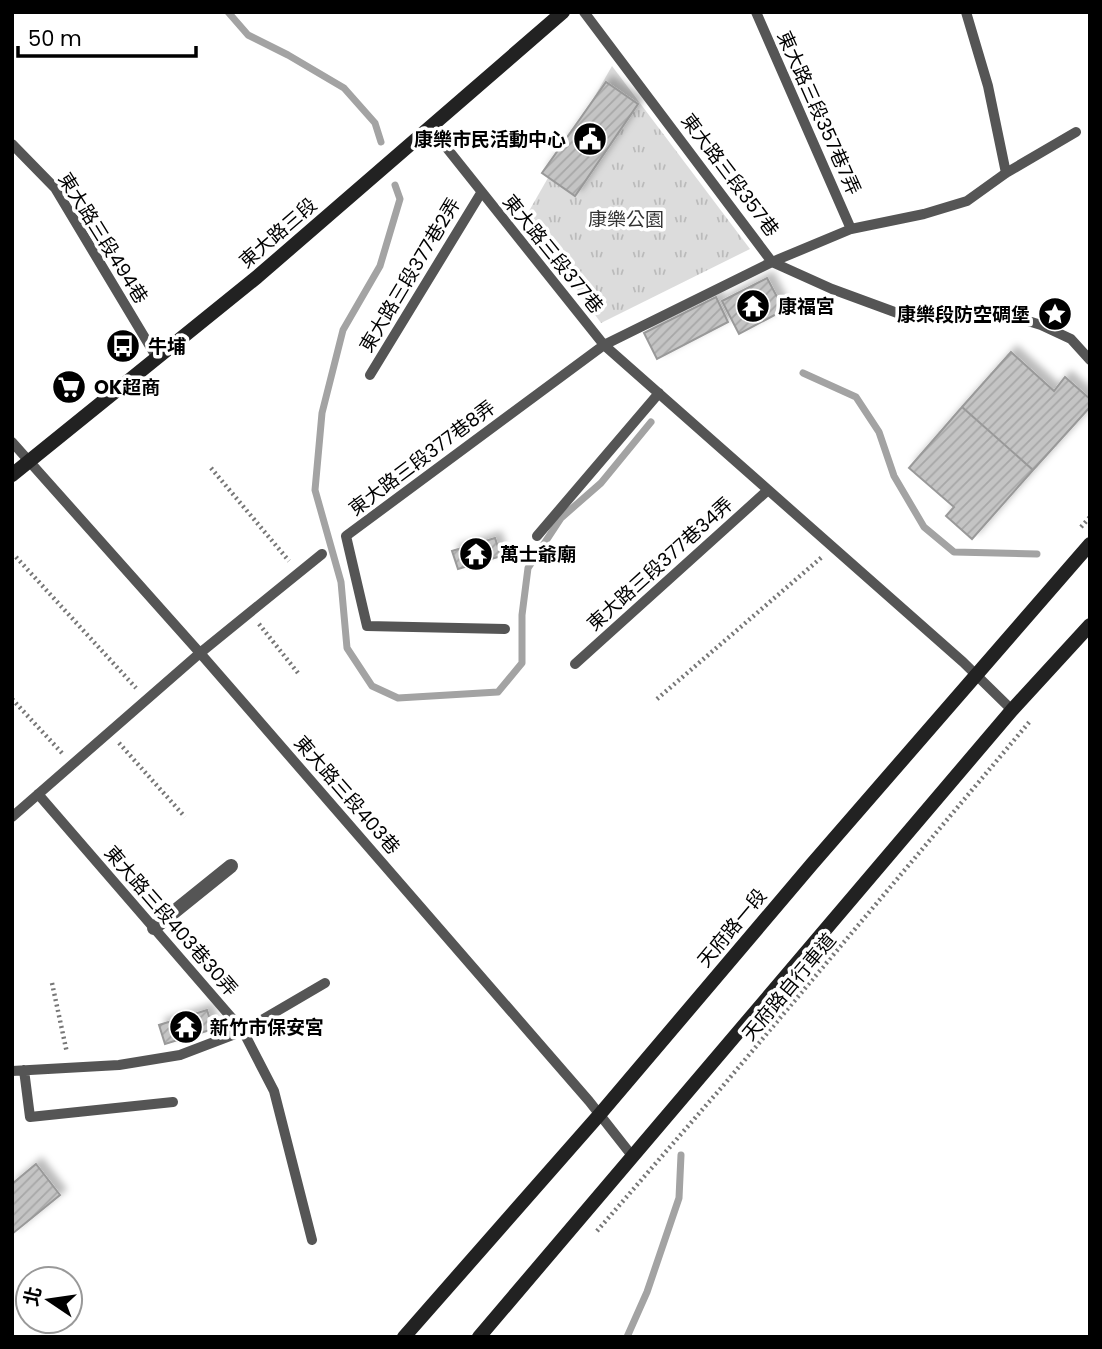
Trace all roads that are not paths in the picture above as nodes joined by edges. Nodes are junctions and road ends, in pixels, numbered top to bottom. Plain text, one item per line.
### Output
1 (562, 12) edge
2 (584, 12) edge
3 (756, 12) edge
4 (965, 12) edge
5 (430, 127) junction
6 (1076, 132) dead end
7 (12, 144) edge
8 (1006, 173) junction
9 (481, 193) junction
10 (851, 229) junction
11 (772, 262) junction
12 (604, 345) junction
13 (157, 358) junction
14 (1090, 360) edge
15 (370, 375) dead end
16 (659, 393) junction
17 (12, 442) edge
18 (28, 461) junction
19 (12, 475) edge
20 (768, 490) junction
21 (537, 536) dead end
22 (1090, 544) edge
23 (322, 554) dead end
24 (1090, 625) edge
25 (505, 629) dead end
26 (201, 653) junction
27 (575, 664) dead end
28 (977, 675) junction
29 (1013, 710) junction
30 (38, 794) junction
31 (12, 817) edge
32 (231, 866) dead end
33 (154, 928) junction
34 (326, 983) dead end
35 (243, 1031) junction
36 (18, 1070) edge
37 (173, 1102) dead end
38 (600, 1114) junction
39 (633, 1157) junction
40 (312, 1240) dead end
41 (404, 1337) edge
42 (480, 1337) edge

1 - 5 street, 東大路三段
2 - 11 lane, 東大路三段357巷
3 - 10 lane, 東大路三段357巷7弄
4 - 8 lane
5 - 9 lane, 東大路三段377巷
5 - 13 street, 東大路三段
6 - 8 lane, 東大路三段357巷
7 - 13 lane, 東大路三段494巷
8 - 10 lane, 東大路三段357巷
9 - 12 lane, 東大路三段377巷
9 - 15 lane, 東大路三段377巷2弄
10 - 11 lane, 東大路三段357巷
11 - 12 lane
11 - 14 lane
12 - 16 lane, 東大路三段377巷
12 - 25 lane, 東大路三段377巷8弄
13 - 18 street, 東大路三段
16 - 20 lane, 東大路三段377巷
16 - 21 lane
17 - 18 lane, 東大路三段403巷
18 - 19 street, 東大路三段
18 - 26 lane, 東大路三段403巷
20 - 27 lane, 東大路三段377巷34弄
20 - 28 lane, 東大路三段377巷
22 - 28 street, 天府路一段
23 - 26 lane
24 - 29 street
26 - 30 lane
26 - 38 lane, 東大路三段403巷
28 - 29 lane, 東大路三段377巷
28 - 38 street, 天府路一段
29 - 39 street
30 - 31 lane
30 - 33 lane, 東大路三段403巷30弄
32 - 33 street
33 - 35 lane, 東大路三段403巷30弄
34 - 35 lane
35 - 36 lane
35 - 40 lane, 東大路三段403巷30弄
36 - 37 lane
38 - 39 lane, 東大路三段403巷
38 - 41 street, 天府路一段
39 - 42 street

